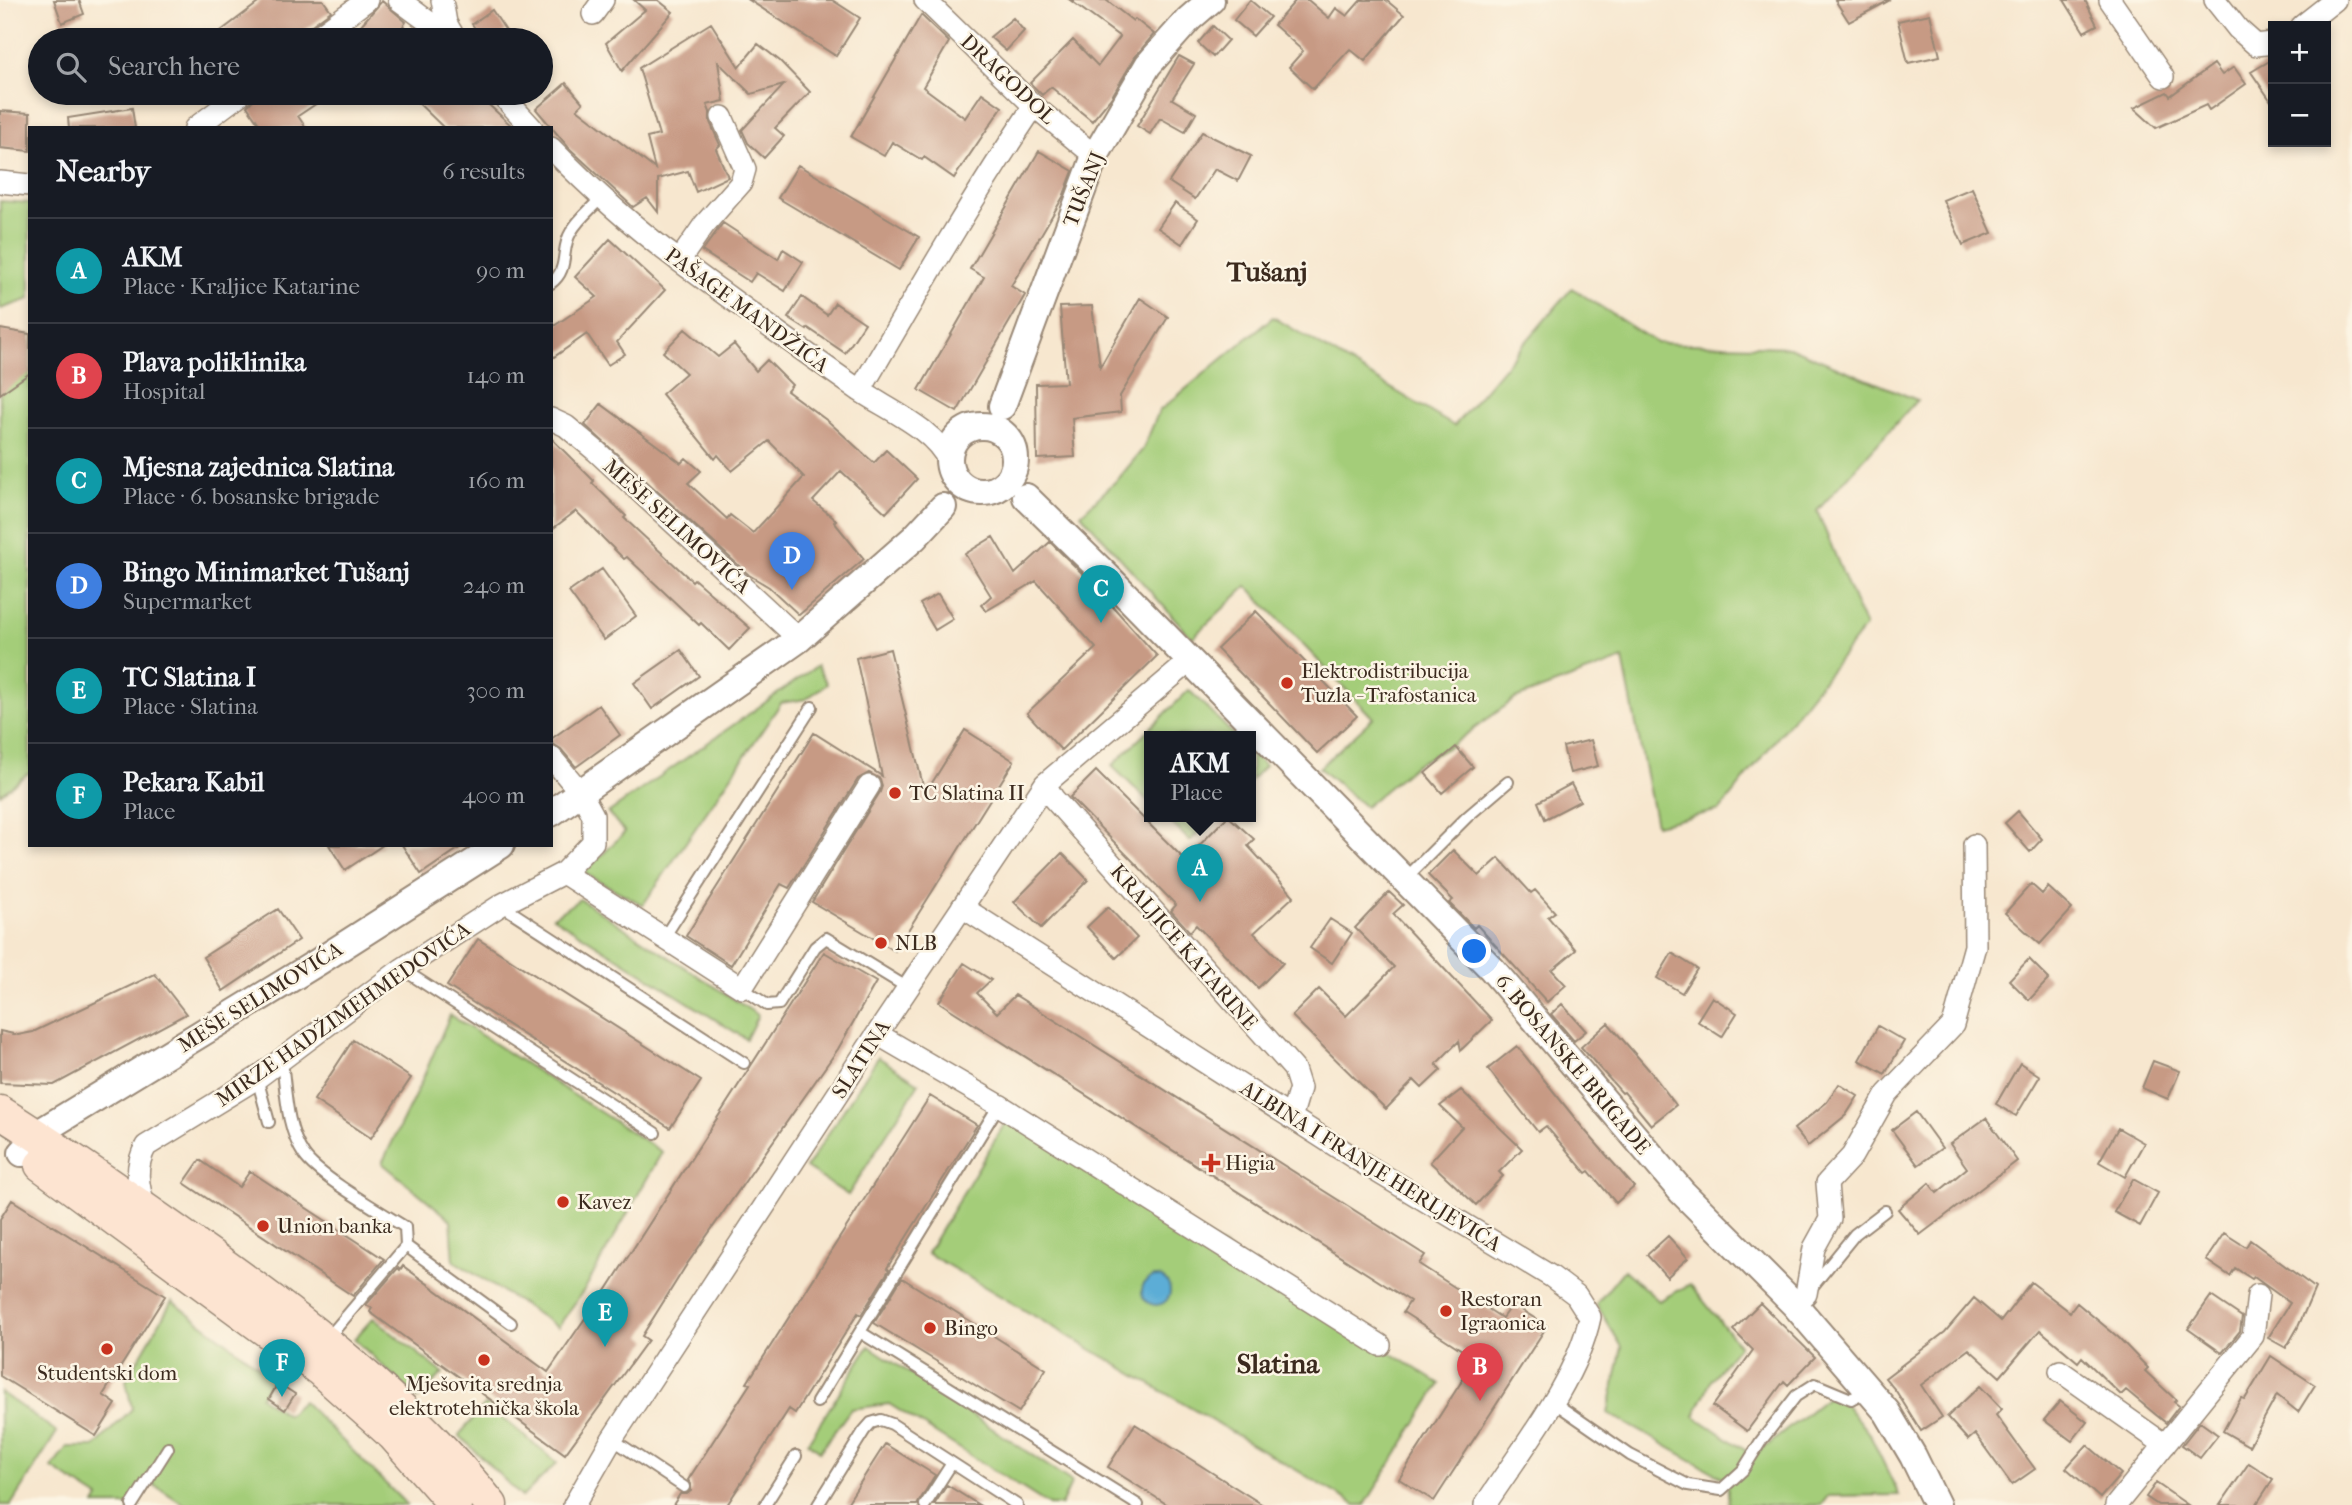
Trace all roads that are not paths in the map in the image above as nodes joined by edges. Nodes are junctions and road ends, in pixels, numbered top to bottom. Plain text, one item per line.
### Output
1 (367, 0) edge
2 (399, 0) edge
3 (442, 0) edge
4 (925, 0) edge
5 (1211, 0) edge
6 (2110, 0) edge
7 (2215, 0) edge
8 (2335, 0) edge
9 (2308, 21) edge
10 (329, 28) edge
11 (438, 28) edge
12 (448, 28) edge
13 (2268, 44) edge
14 (2163, 77) dead end
15 (226, 105) edge
16 (511, 105) edge
17 (1034, 106) junction
18 (722, 117) dead end
19 (198, 126) edge
20 (530, 126) edge
21 (553, 150) edge
22 (1095, 156) junction
23 (0, 182) edge
24 (28, 185) edge
25 (601, 198) junction
26 (679, 261) junction
27 (553, 281) edge
28 (860, 391) junction
29 (1002, 406) junction
30 (553, 420) edge
31 (979, 426) junction
32 (1007, 438) junction
33 (950, 467) junction
34 (1014, 467) junction
35 (985, 490) junction
36 (1026, 497) junction
37 (943, 507) junction
38 (799, 639) junction
39 (1190, 661) junction
40 (812, 707) dead end
41 (553, 759) edge
42 (1508, 782) dead end
43 (1045, 784) junction
44 (869, 786) dead end
45 (581, 793) junction
46 (553, 812) edge
47 (1974, 845) dead end
48 (498, 847) edge
49 (563, 873) junction
50 (1405, 879) junction
51 (501, 905) junction
52 (962, 908) junction
53 (663, 939) junction
54 (402, 969) junction
55 (742, 988) junction
56 (908, 988) junction
57 (877, 1034) junction
58 (282, 1061) junction
59 (744, 1063) dead end
60 (257, 1078) junction
61 (999, 1105) junction
62 (0, 1112) edge
63 (1292, 1118) junction
64 (269, 1122) dead end
65 (655, 1133) dead end
66 (19, 1142) edge
67 (145, 1209) junction
68 (1885, 1212) dead end
69 (406, 1246) junction
70 (2258, 1295) dead end
71 (1800, 1299) junction
72 (511, 1323) dead end
73 (333, 1332) dead end
74 (860, 1332) junction
75 (1380, 1345) dead end
76 (2060, 1371) dead end
77 (1868, 1390) junction
78 (1552, 1401) junction
79 (817, 1402) dead end
80 (612, 1439) junction
81 (2165, 1445) junction
82 (168, 1448) dead end
83 (796, 1456) dead end
84 (952, 1463) junction
85 (684, 1487) dead end
86 (573, 1502) edge
87 (132, 1505) edge
88 (455, 1505) edge
89 (491, 1505) edge
90 (765, 1505) edge
91 (818, 1505) edge
92 (925, 1505) edge
93 (1017, 1505) edge
94 (1138, 1505) edge
95 (1485, 1505) edge
96 (1937, 1505) edge
97 (2116, 1505) edge

1 - 10 street
2 - 11 street
3 - 12 street
4 - 17 street, DRAGODOL
5 - 22 street, TUŠANJ
6 - 14 street
7 - 13 street
8 - 9 street
15 - 19 street
16 - 20 street
17 - 22 street, DRAGODOL
17 - 28 street
18 - 26 street
21 - 25 street, PAŠAGE MANDŽIĆA
22 - 29 street, TUŠANJ
23 - 24 street
25 - 26 street, PAŠAGE MANDŽIĆA
25 - 27 lane
26 - 28 street, PAŠAGE MANDŽIĆA
28 - 33 street, PAŠAGE MANDŽIĆA
29 - 31 street
29 - 32 street
30 - 38 street, MEŠE SELIMOVIĆA
31 - 32 street
31 - 33 street
32 - 34 street
33 - 35 street
33 - 37 street
34 - 35 street
34 - 36 street
35 - 36 street
35 - 37 street
36 - 39 street, 6. BOSANSKE BRIGADE
37 - 38 street
38 - 45 street
39 - 43 street, SLATINA
39 - 50 street, 6. BOSANSKE BRIGADE
40 - 53 lane
41 - 45 street
42 - 50 lane
43 - 52 street, SLATINA
43 - 63 street, KRALJICE KATARINE
44 - 55 street
45 - 46 street
45 - 49 street, MIRZE HADŽIMEHMEDOVIĆA
47 - 71 street
48 - 66 street, MEŠE SELIMOVIĆA
49 - 51 street, MIRZE HADŽIMEHMEDOVIĆA
49 - 53 street
50 - 71 street, 6. BOSANSKE BRIGADE
51 - 54 street, MIRZE HADŽIMEHMEDOVIĆA
51 - 59 lane
52 - 56 street, SLATINA
52 - 63 street, ALBINA I FRANJE HERLJEVIĆA
53 - 55 street
54 - 58 street, MIRZE HADŽIMEHMEDOVIĆA
54 - 65 lane
55 - 56 lane
56 - 57 street, SLATINA
57 - 61 street
57 - 80 street, SLATINA
58 - 60 street, MIRZE HADŽIMEHMEDOVIĆA
58 - 69 lane
60 - 64 lane
60 - 67 street, MIRZE HADŽIMEHMEDOVIĆA
61 - 74 lane
61 - 75 street
62 - 66 main road
63 - 78 street, ALBINA I FRANJE HERLJEVIĆA
66 - 67 main road
66 - 88 main road
67 - 89 main road
68 - 71 lane
69 - 72 lane
69 - 73 lane
70 - 81 street
71 - 77 street, 6. BOSANSKE BRIGADE
74 - 79 lane
74 - 94 lane
76 - 81 street
77 - 78 lane
77 - 96 street, 6. BOSANSKE BRIGADE
78 - 95 street, ALBINA I FRANJE HERLJEVIĆA
80 - 85 lane
80 - 86 street, SLATINA
81 - 97 street
82 - 87 lane
83 - 90 lane
84 - 91 lane
84 - 92 lane
84 - 93 lane

